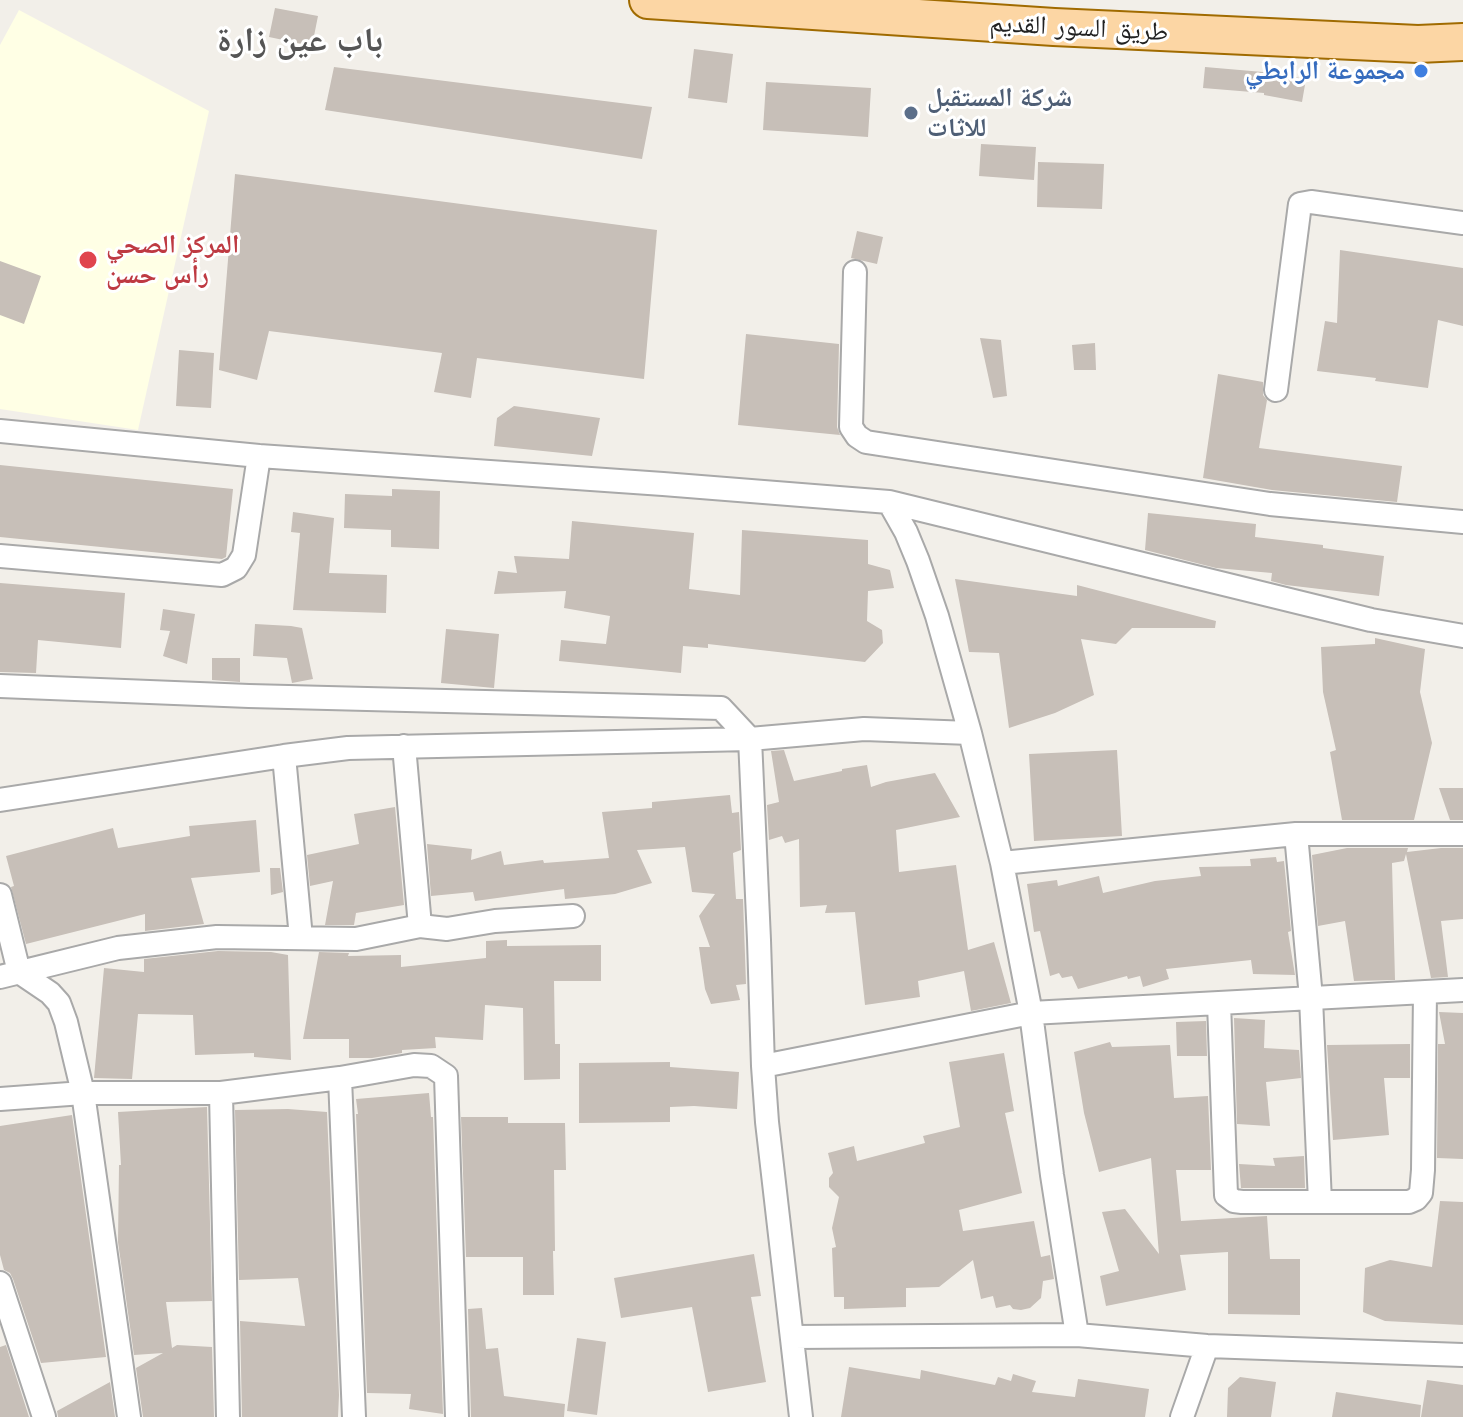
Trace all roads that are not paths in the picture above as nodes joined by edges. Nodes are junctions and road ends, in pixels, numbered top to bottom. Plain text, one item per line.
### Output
1 (648, 0) edge
2 (1056, 14) edge
3 (1463, 42) edge
4 (1463, 223) edge
5 (855, 272) dead end
6 (1276, 390) dead end
7 (0, 431) edge
8 (259, 456) junction
9 (889, 502) junction
10 (1463, 522) edge
11 (0, 556) edge
12 (1463, 636) edge
13 (0, 686) edge
14 (970, 733) junction
15 (750, 739) junction
16 (404, 746) junction
17 (284, 756) junction
18 (0, 800) edge
19 (1296, 834) junction
20 (1463, 834) edge
21 (1002, 863) junction
22 (0, 895) edge
23 (573, 916) dead end
24 (420, 926) junction
25 (301, 938) junction
26 (10, 974) edge
27 (1463, 990) edge
28 (1425, 992) junction
29 (1311, 998) junction
30 (1219, 1003) junction
31 (1031, 1013) junction
32 (763, 1066) junction
33 (340, 1078) junction
34 (83, 1093) junction
35 (221, 1093) junction
36 (0, 1099) edge
37 (1320, 1202) junction
38 (0, 1283) edge
39 (1077, 1335) junction
40 (793, 1337) junction
41 (1207, 1346) junction
42 (1463, 1355) edge
43 (44, 1417) edge
44 (129, 1417) edge
45 (228, 1417) edge
46 (354, 1417) edge
47 (457, 1417) edge
48 (801, 1417) edge
49 (1182, 1417) edge

1 - 2 main road, طريق السور القديم
2 - 3 main road, طريق السور القديم
4 - 6 street
5 - 10 street
7 - 8 street
8 - 9 street
8 - 11 street
9 - 12 street
9 - 14 street
13 - 15 street
14 - 15 street
14 - 21 street
15 - 16 street
15 - 32 street
16 - 17 street
16 - 24 street
17 - 18 street
17 - 25 street
19 - 20 street
19 - 21 street
19 - 29 street
21 - 31 street
22 - 26 street
23 - 24 street
24 - 25 street
25 - 26 street
26 - 34 street
27 - 28 street
28 - 29 street
28 - 37 street
29 - 30 street
29 - 37 street
30 - 31 street
30 - 37 street
31 - 32 street
31 - 39 street
32 - 40 street
33 - 35 street
33 - 46 street
33 - 47 street
34 - 35 street
34 - 36 street
34 - 44 street
35 - 45 street
38 - 43 street
39 - 40 street
39 - 41 street
40 - 48 street
41 - 42 street
41 - 49 street

